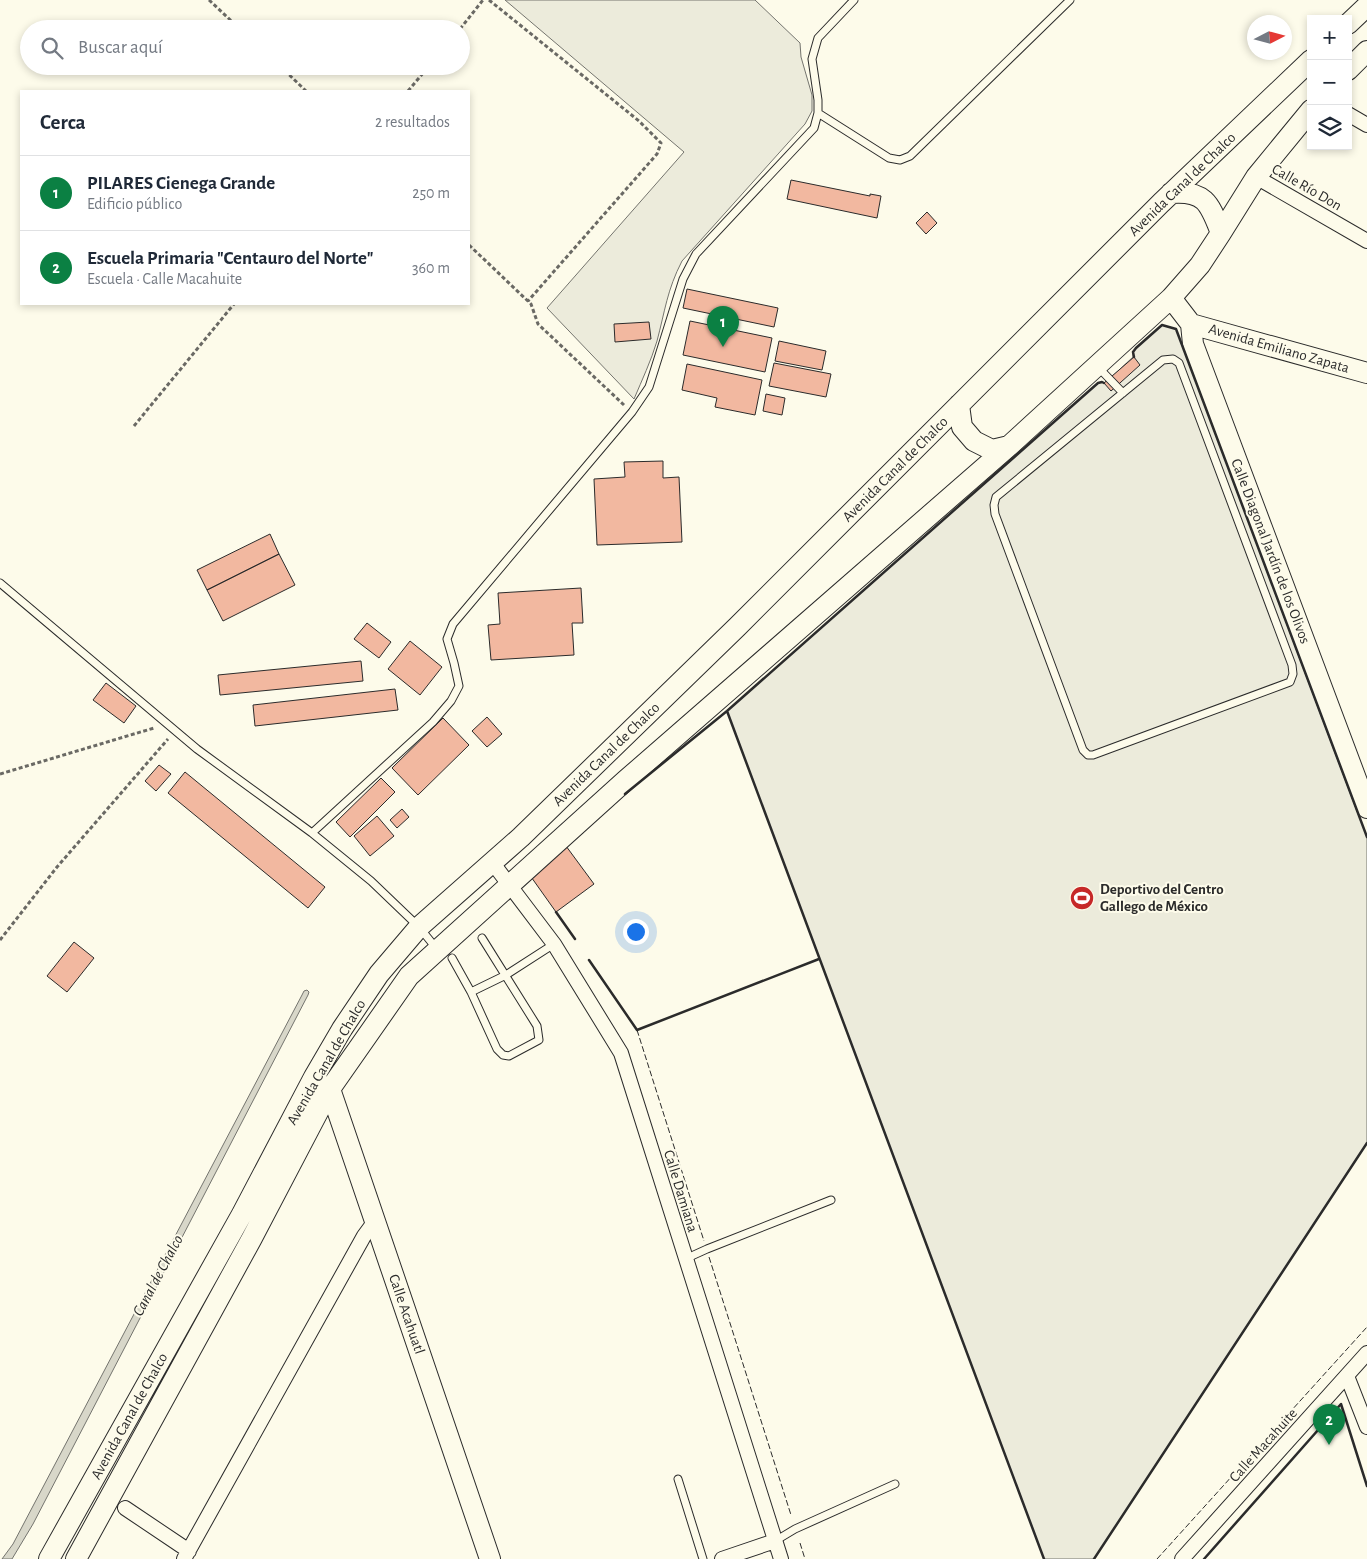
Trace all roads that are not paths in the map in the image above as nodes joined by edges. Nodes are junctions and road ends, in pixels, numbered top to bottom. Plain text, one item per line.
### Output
1 (854, 0) edge
2 (1070, 0) edge
3 (1367, 6) edge
4 (1352, 20) edge
5 (1367, 51) edge
6 (1307, 64) edge
7 (1352, 66) edge
8 (818, 113) junction
9 (1307, 115) edge
10 (1352, 116) edge
11 (1367, 125) edge
12 (1256, 177) junction
13 (1171, 193) junction
14 (1221, 233) junction
15 (1367, 241) edge
16 (1170, 298) junction
17 (1191, 324) junction
18 (1097, 366) junction
19 (1367, 373) edge
20 (1123, 393) junction
21 (959, 405) junction
22 (1009, 446) junction
23 (0, 582) edge
24 (1367, 808) edge
25 (312, 834) junction
26 (492, 862) junction
27 (509, 885) junction
28 (419, 927) junction
29 (482, 938) dead end
30 (554, 944) junction
31 (445, 954) junction
32 (506, 975) junction
33 (471, 992) junction
34 (314, 1077) junction
35 (330, 1089) junction
36 (831, 1200) dead end
37 (375, 1222) junction
38 (685, 1259) junction
39 (1367, 1353) edge
40 (1347, 1376) junction
41 (1367, 1427) edge
42 (678, 1478) dead end
43 (895, 1484) dead end
44 (125, 1508) dead end
45 (776, 1541) junction
46 (186, 1555) edge
47 (49, 1559) edge
48 (76, 1559) edge
49 (490, 1559) edge
50 (703, 1559) edge
51 (722, 1559) edge
52 (782, 1559) edge
53 (1182, 1559) edge

1 - 8 lane
2 - 8 lane
3 - 4 main road
5 - 7 main road
6 - 13 main road, Avenida Canal de Chalco
8 - 25 lane
9 - 12 main road, Avenida Canal de Chalco
10 - 11 street
12 - 14 main road, Avenida Canal de Chalco
12 - 15 street, Calle Río Don
13 - 14 main road
13 - 21 main road, Avenida Canal de Chalco
14 - 16 main road, Avenida Canal de Chalco
16 - 17 main road
16 - 18 main road, Avenida Canal de Chalco
17 - 19 main road, Avenida Emiliano Zapata
17 - 24 main road, Calle Diagonal Jardín de los Olivos
18 - 20 lane
18 - 22 main road, Avenida Canal de Chalco
20 - 20 lane
21 - 22 main road
21 - 26 main road, Avenida Canal de Chalco
22 - 27 main road, Avenida Canal de Chalco
23 - 25 lane
25 - 28 lane
26 - 27 street, Calle Damiana
26 - 28 main road, Avenida Canal de Chalco
27 - 30 street, Calle Damiana
27 - 31 main road, Avenida Canal de Chalco
28 - 31 lane
28 - 34 main road, Avenida Canal de Chalco
29 - 32 lane
30 - 32 lane
30 - 38 street, Calle Damiana
31 - 33 lane
31 - 35 main road, Avenida Canal de Chalco
32 - 33 lane
32 - 33 lane
34 - 35 main road
34 - 47 main road, Avenida Canal de Chalco
35 - 37 main road, Calle Acahuatl
35 - 48 main road, Avenida Canal de Chalco
36 - 38 lane
37 - 46 street
37 - 49 main road, Calle Acahuatl
38 - 45 street, Calle Damiana
39 - 40 street, Calle Macahuite
40 - 41 street
40 - 53 street, Calle Macahuite
42 - 50 lane
43 - 45 lane
44 - 46 street
45 - 51 street
45 - 52 street, Calle Damiana

